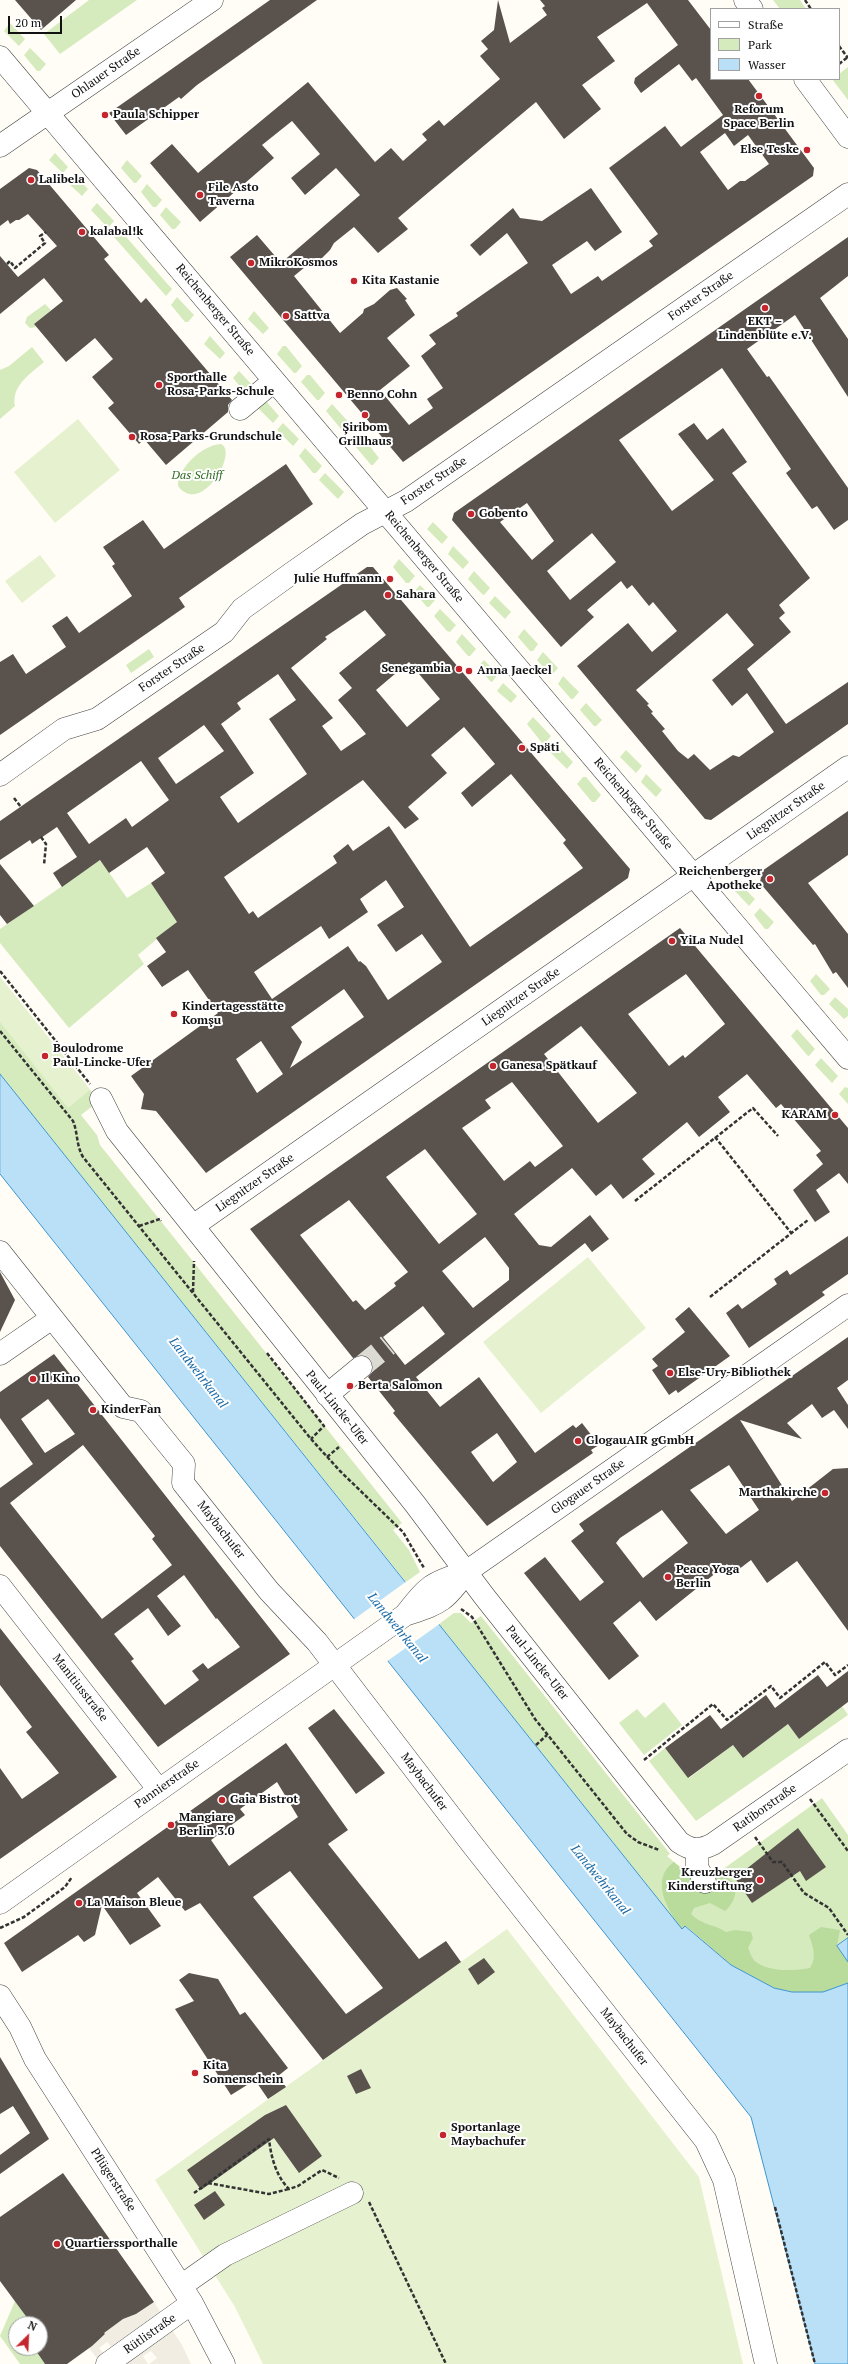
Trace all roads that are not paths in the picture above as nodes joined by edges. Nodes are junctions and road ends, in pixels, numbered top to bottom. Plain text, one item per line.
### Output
1 (212, 0) edge
2 (745, 0) edge
3 (751, 8) edge
4 (0, 56) edge
5 (806, 80) edge
6 (48, 113) junction
7 (848, 136) edge
8 (0, 146) edge
9 (848, 194) edge
10 (274, 381) junction
11 (240, 410) dead end
12 (386, 512) junction
13 (848, 767) edge
14 (0, 775) edge
15 (694, 876) junction
16 (848, 1058) edge
17 (101, 1099) road end
18 (193, 1226) junction
19 (0, 1252) edge
20 (848, 1305) edge
21 (52, 1318) junction
22 (0, 1354) edge
23 (361, 1367) tunnel mouth
24 (327, 1395) junction
25 (466, 1572) junction
26 (0, 1586) edge
27 (405, 1615) joint
28 (335, 1665) junction
29 (848, 1750) edge
30 (159, 1790) junction
31 (680, 1848) junction
32 (705, 1882) dead end
33 (0, 1903) edge
34 (0, 1996) edge
35 (353, 2189) road end
36 (186, 2295) junction
37 (107, 2364) edge
38 (224, 2364) edge
39 (766, 2364) edge

1 - 6 street, Ohlauer Straße
2 - 3 street
4 - 6 street, Reichenberger Straße
5 - 7 street
6 - 8 street, Ohlauer Straße
6 - 10 street, Reichenberger Straße
9 - 12 street, Forster Straße
10 - 11 street
10 - 12 street, Reichenberger Straße
12 - 14 street, Forster Straße
12 - 15 street, Reichenberger Straße
13 - 15 street, Liegnitzer Straße
15 - 16 street, Reichenberger Straße
15 - 18 street, Liegnitzer Straße
17 - 18 street, Paul-Lincke-Ufer
18 - 24 street, Paul-Lincke-Ufer
19 - 21 street, Maybachufer
20 - 25 street, Glogauer Straße
21 - 22 street
21 - 28 street, Maybachufer
23 - 24 street
24 - 25 street, Paul-Lincke-Ufer
25 - 27 street, Glogauer Straße
25 - 31 street, Paul-Lincke-Ufer
26 - 30 street, Manitiusstraße
27 - 28 street, Pannierstraße
28 - 30 street, Pannierstraße
28 - 39 street, Maybachufer
29 - 31 street, Ratiborstraße
30 - 33 street, Pannierstraße
31 - 32 street
34 - 36 street, Pflügerstraße
35 - 36 street, Rütlistraße
36 - 37 street, Rütlistraße
36 - 38 street, Pflügerstraße

